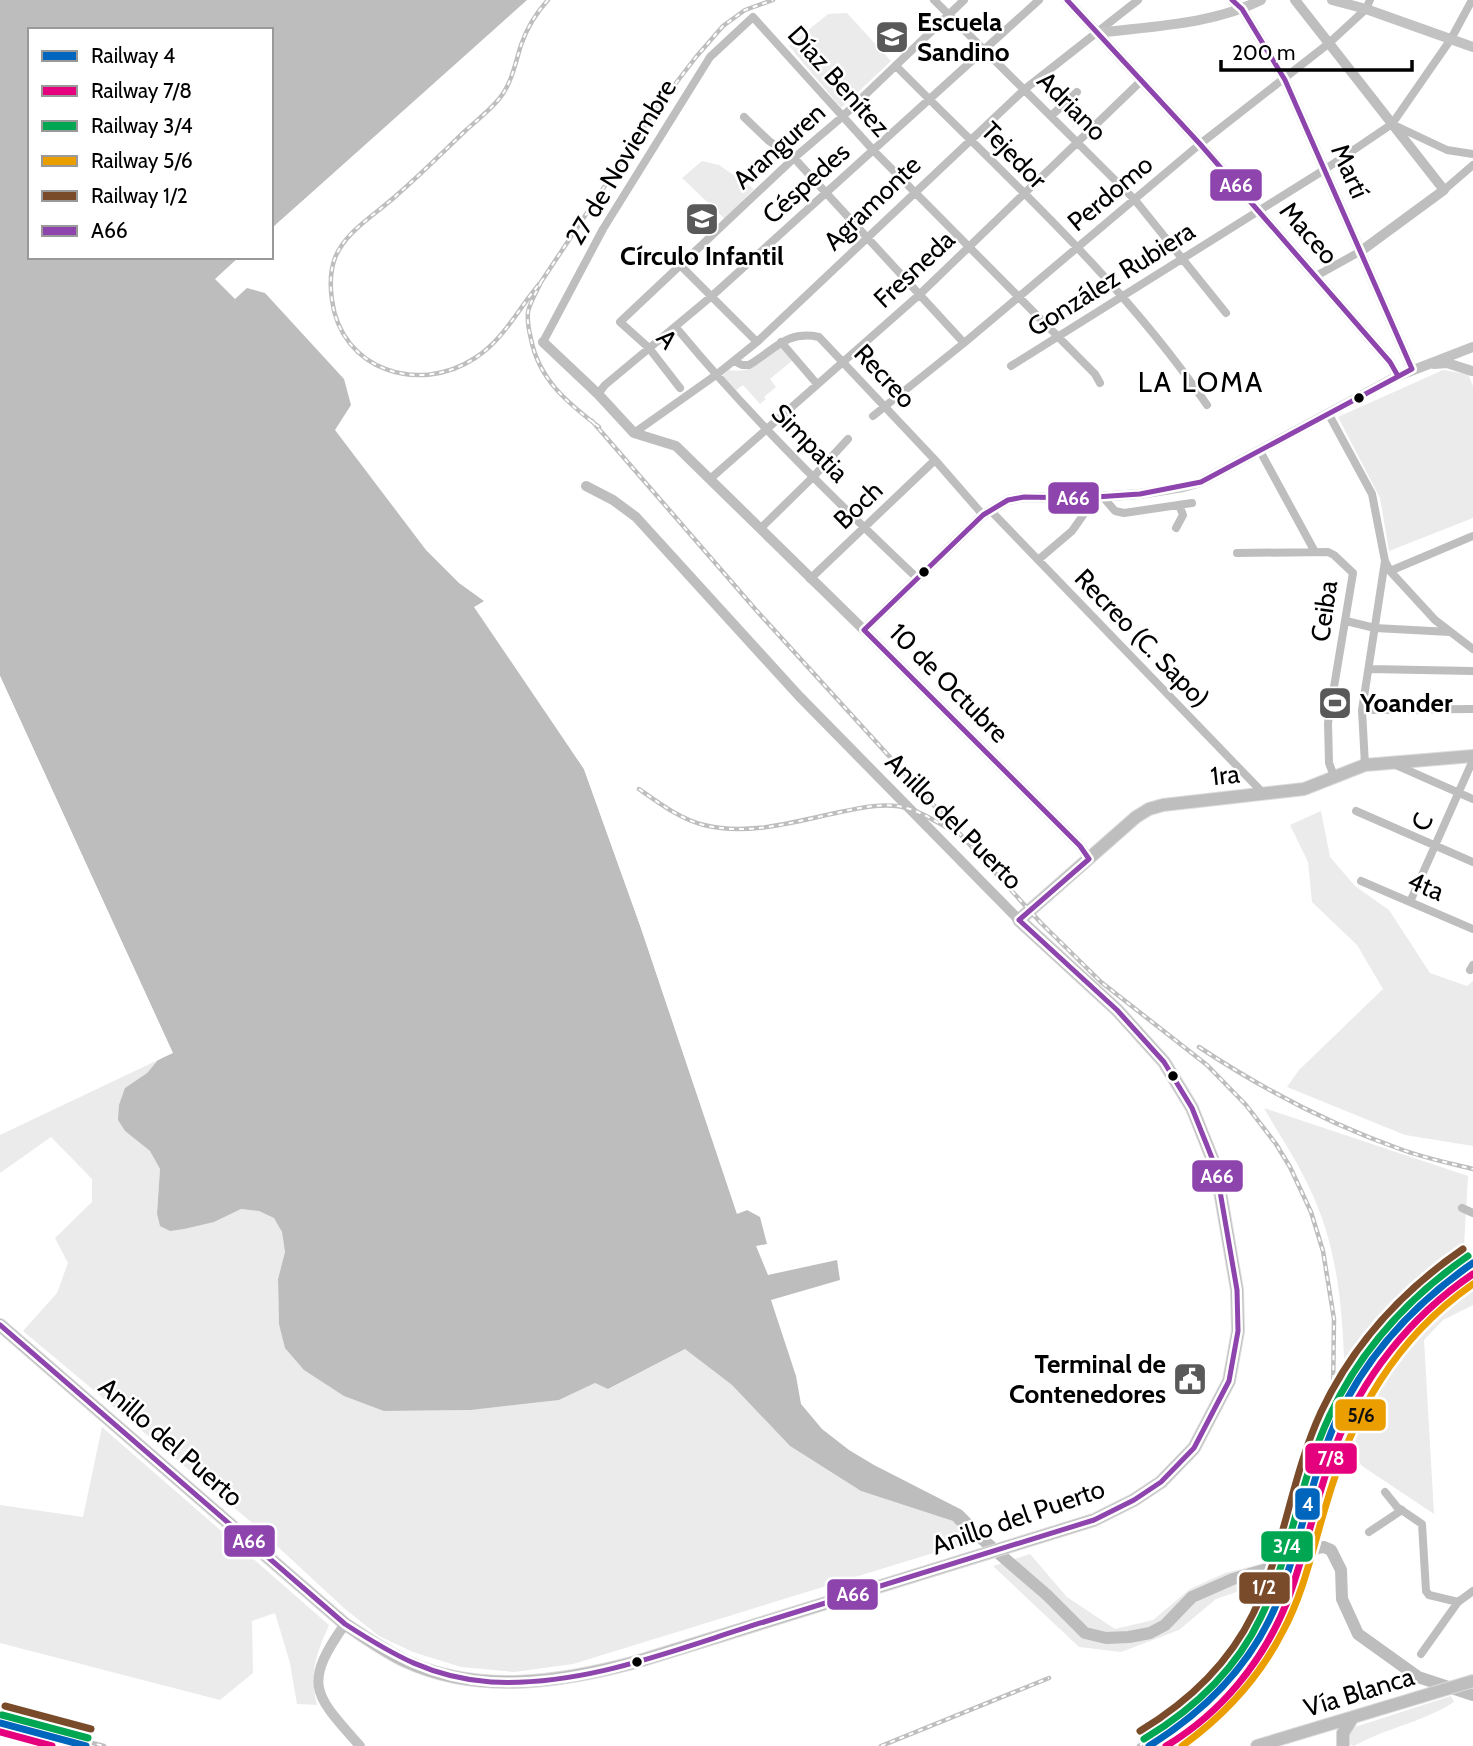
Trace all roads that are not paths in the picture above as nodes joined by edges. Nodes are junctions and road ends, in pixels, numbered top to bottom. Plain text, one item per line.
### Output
1 (934, 0) edge
2 (964, 0) edge
3 (1039, 0) edge
4 (1067, 0) edge
5 (1138, 0) edge
6 (1233, 0) edge
7 (1261, 0) edge
8 (1295, 0) edge
9 (1332, 0) edge
10 (1472, 0) edge
11 (1368, 5) edge
12 (1242, 9) junction
13 (948, 14) junction
14 (752, 17) joint
15 (1096, 33) junction
16 (1451, 39) junction
17 (1328, 44) junction
18 (1473, 47) edge
19 (985, 50) junction
20 (896, 66) junction
21 (1285, 80) junction
22 (1141, 81) junction
23 (1025, 89) junction
24 (1077, 92) dead end
25 (930, 101) junction
26 (1051, 116) junction
27 (744, 117) dead end
28 (842, 117) junction
29 (1392, 124) junction
30 (969, 139) junction
31 (1077, 142) junction
32 (1200, 144) junction
33 (874, 151) junction
34 (1473, 154) edge
35 (794, 158) junction
36 (1473, 165) edge
37 (1324, 170) junction
38 (1444, 190) junction
39 (914, 191) junction
40 (825, 194) junction
41 (1023, 195) junction
42 (1135, 200) junction
43 (1258, 210) junction
44 (866, 237) junction
45 (970, 246) junction
46 (1076, 248) junction
47 (1361, 251) junction
48 (1184, 259) junction
49 (681, 266) junction
50 (1317, 276) junction
51 (713, 295) junction
52 (919, 295) junction
53 (1018, 296) junction
54 (1123, 296) junction
55 (1226, 313) dead end
56 (620, 322) joint
57 (679, 331) dead end
58 (1059, 337) junction
59 (543, 342) joint
60 (757, 342) junction
61 (781, 342) junction
62 (964, 343) junction
63 (649, 348) junction
64 (1468, 348) edge
65 (1404, 352) junction
66 (734, 361) junction
67 (843, 362) junction
68 (1421, 365) junction
69 (1011, 366) dead end
70 (1472, 372) edge
71 (716, 375) junction
72 (1398, 376) junction
73 (1100, 383) dead end
74 (817, 384) junction
75 (680, 387) dead end
76 (598, 394) junction
77 (1207, 405) dead end
78 (885, 406) junction
79 (1328, 413) junction
80 (873, 416) dead end
81 (765, 428) junction
82 (634, 433) junction
83 (848, 439) dead end
84 (1260, 451) junction
85 (935, 460) junction
86 (814, 476) junction
87 (710, 479) junction
88 (586, 486) dead end
89 (1099, 497) junction
90 (1192, 503) dead end
91 (1179, 505) junction
92 (986, 513) junction
93 (865, 528) junction
94 (1176, 528) dead end
95 (760, 529) junction
96 (1473, 536) edge
97 (1315, 552) junction
98 (1237, 553) dead end
99 (1038, 560) junction
100 (1385, 561) junction
101 (1390, 570) junction
102 (917, 578) junction
103 (810, 579) junction
104 (1346, 621) junction
105 (1375, 628) junction
106 (864, 630) junction
107 (1450, 632) junction
108 (1473, 649) edge
109 (1369, 669) junction
110 (1473, 671) edge
111 (1473, 709) edge
112 (1362, 710) junction
113 (1473, 758) edge
114 (1388, 762) junction
115 (1365, 765) junction
116 (1334, 776) junction
117 (1459, 792) junction
118 (1264, 794) junction
119 (1473, 799) edge
120 (1356, 811) dead end
121 (1435, 845) junction
122 (1089, 859) junction
123 (1473, 862) edge
124 (1361, 881) dead end
125 (1410, 902) junction
126 (1019, 920) junction
127 (1473, 929) edge
128 (1462, 1208) dead end
129 (1473, 1213) edge
130 (0, 1325) edge
131 (1385, 1492) dead end
132 (1402, 1510) junction
133 (1369, 1532) dead end
134 (1473, 1591) edge
135 (1458, 1602) junction
136 (345, 1624) junction
137 (1421, 1654) dead end
138 (1473, 1681) edge
139 (1353, 1717) junction
140 (1326, 1726) junction
141 (360, 1746) edge
142 (1257, 1746) edge
143 (1343, 1746) edge

1 - 13 street, Adriano
2 - 13 street, Aranguren
3 - 19 street, Céspedes
4 - 15 main road, Maceo
5 - 15 street, Agramonte
6 - 12 main road, Martí
7 - 12 main road
8 - 17 street
9 - 11 main road
10 - 16 street, González Rubiera
11 - 16 main road
11 - 17 street, Perdomo
12 - 15 main road
12 - 21 main road, Martí
13 - 19 street, Adriano
13 - 20 street, Aranguren
14 - 28 street, Díaz Benítez
14 - 59 street, 27 de Noviembre
15 - 22 main road, Maceo
15 - 23 street, Agramonte
16 - 18 main road
16 - 29 street, González Rubiera
17 - 21 street, Perdomo
17 - 29 street
19 - 23 street, Adriano
19 - 25 street, Céspedes
20 - 25 street, Tejedor
20 - 28 street, Aranguren
21 - 32 street, Perdomo
21 - 37 main road, Martí
22 - 31 street, Fresneda
22 - 32 main road, Maceo
23 - 26 street, Adriano
23 - 30 street, Agramonte
24 - 26 street
25 - 30 street, Tejedor
25 - 33 street, Céspedes
26 - 31 street, Adriano
27 - 35 street
28 - 33 street, Díaz Benítez
28 - 35 street, Aranguren
29 - 34 street
29 - 37 street, González Rubiera
29 - 38 street
30 - 39 street, Agramonte
30 - 41 street, Tejedor
31 - 41 street, Fresneda
31 - 42 street, Adriano
32 - 42 street, Perdomo
32 - 43 main road, Maceo
33 - 39 street, Díaz Benítez
33 - 40 street, Céspedes
35 - 40 street
35 - 49 street, Aranguren
36 - 38 street
37 - 43 street, González Rubiera
37 - 47 main road, Martí
38 - 47 street
39 - 44 street, Agramonte
39 - 45 street, Díaz Benítez
40 - 44 street
40 - 51 street, Céspedes
41 - 45 street, Fresneda
41 - 46 street, Tejedor
42 - 46 street, Perdomo
42 - 48 street, Adriano
43 - 48 street, González Rubiera
43 - 50 main road, Maceo
44 - 52 street
44 - 60 street, Agramonte
45 - 52 street, Fresneda
45 - 53 street, Díaz Benítez
46 - 53 street, Perdomo
46 - 54 street, Tejedor
47 - 50 street
47 - 65 main road, Martí
48 - 54 street, González Rubiera
48 - 55 street, Adriano
49 - 51 street
49 - 56 street, Aranguren
50 - 72 main road, Maceo
51 - 60 street
51 - 63 street, Céspedes
52 - 62 street
52 - 67 street, Fresneda
53 - 58 street, Díaz Benítez
53 - 62 street, Perdomo
54 - 58 street, González Rubiera
54 - 77 street, Tejedor
56 - 63 street, A
57 - 71 street, Simpatia
58 - 69 street, González Rubiera
58 - 73 street, Díaz Benítez
59 - 76 street
60 - 66 street, Agramonte
61 - 66 street, Recreo
61 - 67 street, Recreo
61 - 74 street
62 - 78 street, Perdomo
63 - 75 street, A
63 - 76 street, Céspedes
64 - 68 main road, 10 de Octubre
64 - 70 main road
65 - 68 main road, Martí
65 - 68 main road
66 - 71 street, Agramonte
67 - 74 street, Fresneda
67 - 78 street, Recreo
68 - 70 main road
68 - 72 main road, 10 de Octubre
71 - 81 street, Simpatia
71 - 82 street, Agramonte
72 - 79 main road, 10 de Octubre
74 - 81 street, Fresneda
76 - 82 street
78 - 80 street, Perdomo
78 - 85 street, Recreo
79 - 84 main road, 10 de Octubre
79 - 100 street
81 - 86 street, Simpatia
81 - 87 street, Fresneda
82 - 87 street
83 - 86 street
84 - 89 main road, 10 de Octubre
84 - 97 street
85 - 92 street, Recreo
85 - 93 street, Boch
86 - 93 street, Simpatia
86 - 95 street
87 - 95 street
88 - 126 street, Anillo del Puerto
89 - 91 street
89 - 92 main road, 10 de Octubre
89 - 99 street
90 - 91 street
91 - 94 street
92 - 99 street, Recreo (C. Sapo)
92 - 102 main road, 10 de Octubre
93 - 102 street, Simpatia
93 - 103 street, Boch
95 - 103 street
96 - 101 street
97 - 98 street, Ceiba
97 - 104 street, Ceiba
99 - 118 street, Recreo (C. Sapo)
100 - 101 street
100 - 105 street
101 - 107 street
102 - 106 main road, 10 de Octubre
103 - 106 street
104 - 105 street
104 - 116 street, Ceiba
105 - 107 street
105 - 109 street
106 - 122 main road, 10 de Octubre
107 - 108 street
109 - 110 street
109 - 112 street
111 - 112 street
112 - 115 street
113 - 114 main road, 1ra
113 - 117 street, C
114 - 115 main road, 1ra
114 - 117 street
115 - 116 main road, 1ra
116 - 118 main road, 1ra
117 - 119 street
117 - 121 street, C
118 - 122 main road, 1ra
120 - 121 street
121 - 123 street
121 - 125 street, C
122 - 126 main road, 1ra
124 - 125 street, 4ta
125 - 127 street, 4ta
126 - 136 main road, Anillo del Puerto
128 - 129 street
130 - 136 main road, Anillo del Puerto
131 - 132 street
132 - 133 street
132 - 135 street
134 - 135 street
135 - 137 street
136 - 141 main road
138 - 139 main road, Vía Blanca
139 - 140 main road, Vía Blanca
139 - 143 main road
140 - 142 main road, Vía Blanca
140 - 143 main road

